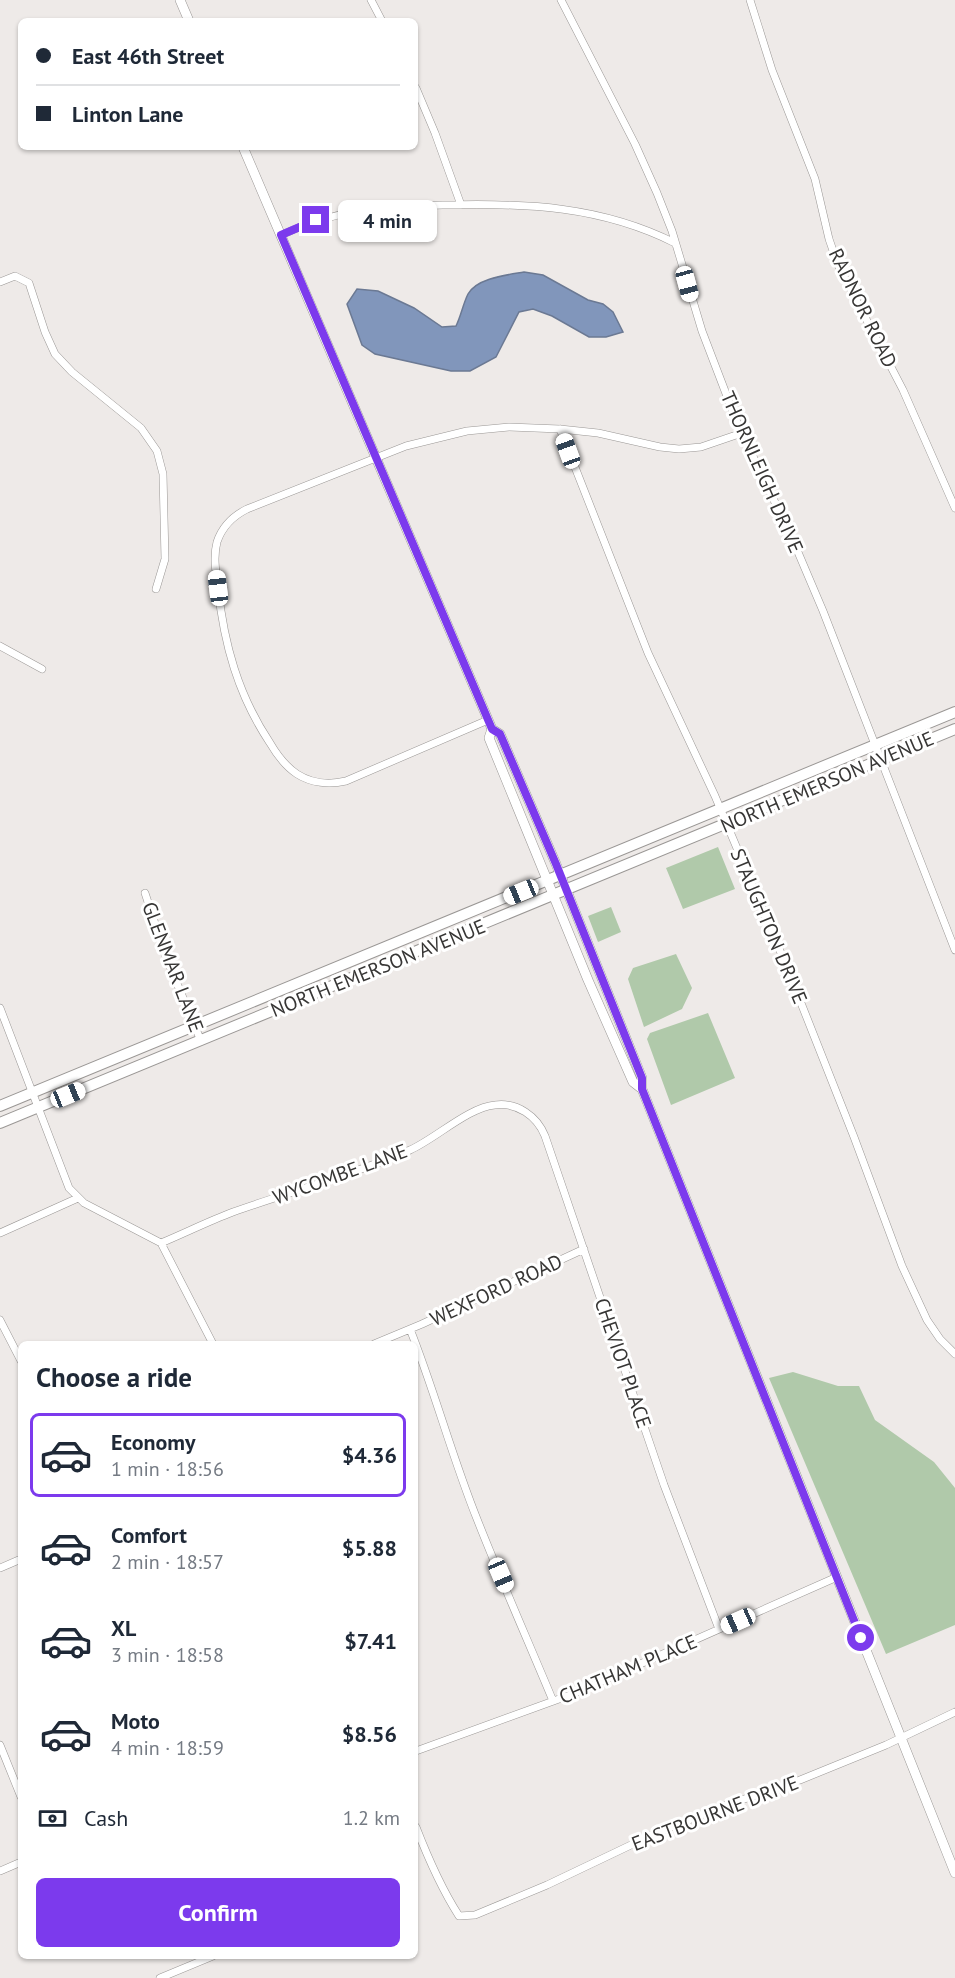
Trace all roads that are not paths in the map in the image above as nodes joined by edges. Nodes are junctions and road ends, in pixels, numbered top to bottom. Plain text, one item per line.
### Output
1 (180, 0) edge
2 (371, 0) edge
3 (561, 0) edge
4 (750, 0) edge
5 (188, 18) edge
6 (380, 18) edge
7 (418, 93) edge
8 (244, 150) edge
9 (461, 205) junction
10 (281, 235) junction
11 (675, 243) junction
12 (0, 282) edge
13 (560, 429) junction
14 (742, 434) junction
15 (377, 458) junction
16 (955, 508) edge
17 (156, 589) dead end
18 (0, 646) edge
19 (42, 669) dead end
20 (955, 712) edge
21 (490, 724) junction
22 (955, 729) edge
23 (876, 745) junction
24 (882, 759) junction
25 (720, 810) junction
26 (726, 824) junction
27 (561, 876) junction
28 (547, 881) junction
29 (567, 890) junction
30 (145, 893) dead end
31 (553, 896) junction
32 (955, 950) edge
33 (0, 1008) edge
34 (195, 1026) junction
35 (201, 1041) junction
36 (642, 1089) junction
37 (33, 1093) junction
38 (0, 1106) edge
39 (38, 1107) junction
40 (515, 1107) joint
41 (0, 1124) edge
42 (78, 1198) junction
43 (0, 1233) edge
44 (161, 1243) junction
45 (584, 1249) junction
46 (0, 1320) edge
47 (410, 1329) junction
48 (211, 1341) edge
49 (381, 1341) edge
50 (415, 1341) edge
51 (418, 1350) edge
52 (955, 1354) edge
53 (18, 1355) edge
54 (18, 1560) edge
55 (0, 1568) edge
56 (837, 1577) junction
57 (719, 1629) junction
58 (553, 1701) junction
59 (955, 1712) edge
60 (901, 1738) junction
61 (0, 1745) edge
62 (418, 1750) edge
63 (18, 1790) edge
64 (418, 1832) edge
65 (18, 1863) edge
66 (0, 1870) edge
67 (955, 1873) edge
68 (206, 1959) edge
69 (160, 1978) edge

1 - 5 main road
2 - 6 street
3 - 11 street, THORNLEIGH DRIVE
4 - 16 street, RADNOR ROAD
7 - 9 street
8 - 10 main road
9 - 10 street
9 - 11 street
10 - 15 main road
11 - 14 street, THORNLEIGH DRIVE
12 - 17 street
13 - 14 street
13 - 15 street
13 - 25 street, STAUGHTON DRIVE
14 - 23 street, THORNLEIGH DRIVE
15 - 21 main road
15 - 21 street
18 - 19 street
20 - 23 main road, NORTH EMERSON AVENUE
21 - 27 main road
21 - 28 main road
22 - 24 main road, NORTH EMERSON AVENUE
23 - 24 street, THORNLEIGH DRIVE
23 - 25 main road, NORTH EMERSON AVENUE
24 - 26 main road, NORTH EMERSON AVENUE
24 - 32 street, THORNLEIGH DRIVE
25 - 26 street, STAUGHTON DRIVE
25 - 27 main road, NORTH EMERSON AVENUE
26 - 29 main road, NORTH EMERSON AVENUE
26 - 52 street, STAUGHTON DRIVE
27 - 28 main road, NORTH EMERSON AVENUE
27 - 29 main road
28 - 31 main road
28 - 34 main road, NORTH EMERSON AVENUE
29 - 31 main road, NORTH EMERSON AVENUE
29 - 36 main road
30 - 34 street, GLENMAR LANE
31 - 35 main road, NORTH EMERSON AVENUE
31 - 36 main road
33 - 37 street
34 - 35 street, GLENMAR LANE
34 - 37 main road, NORTH EMERSON AVENUE
35 - 39 main road, NORTH EMERSON AVENUE
36 - 56 main road
37 - 38 main road, NORTH EMERSON AVENUE
37 - 39 street
39 - 41 main road, NORTH EMERSON AVENUE
39 - 42 street
40 - 44 street, WYCOMBE LANE
40 - 45 street, CHEVIOT PLACE
42 - 43 street
42 - 44 street
44 - 48 street
45 - 47 street, WEXFORD ROAD
45 - 57 street, CHEVIOT PLACE
46 - 53 street
47 - 49 street, WEXFORD ROAD
47 - 50 street
51 - 58 street
54 - 55 street
56 - 57 street, CHATHAM PLACE
56 - 60 main road
57 - 58 street, CHATHAM PLACE
58 - 62 street, CHATHAM PLACE
59 - 60 street, EASTBOURNE DRIVE
60 - 64 street, EASTBOURNE DRIVE
60 - 67 main road
61 - 63 street
65 - 66 street
68 - 69 street

